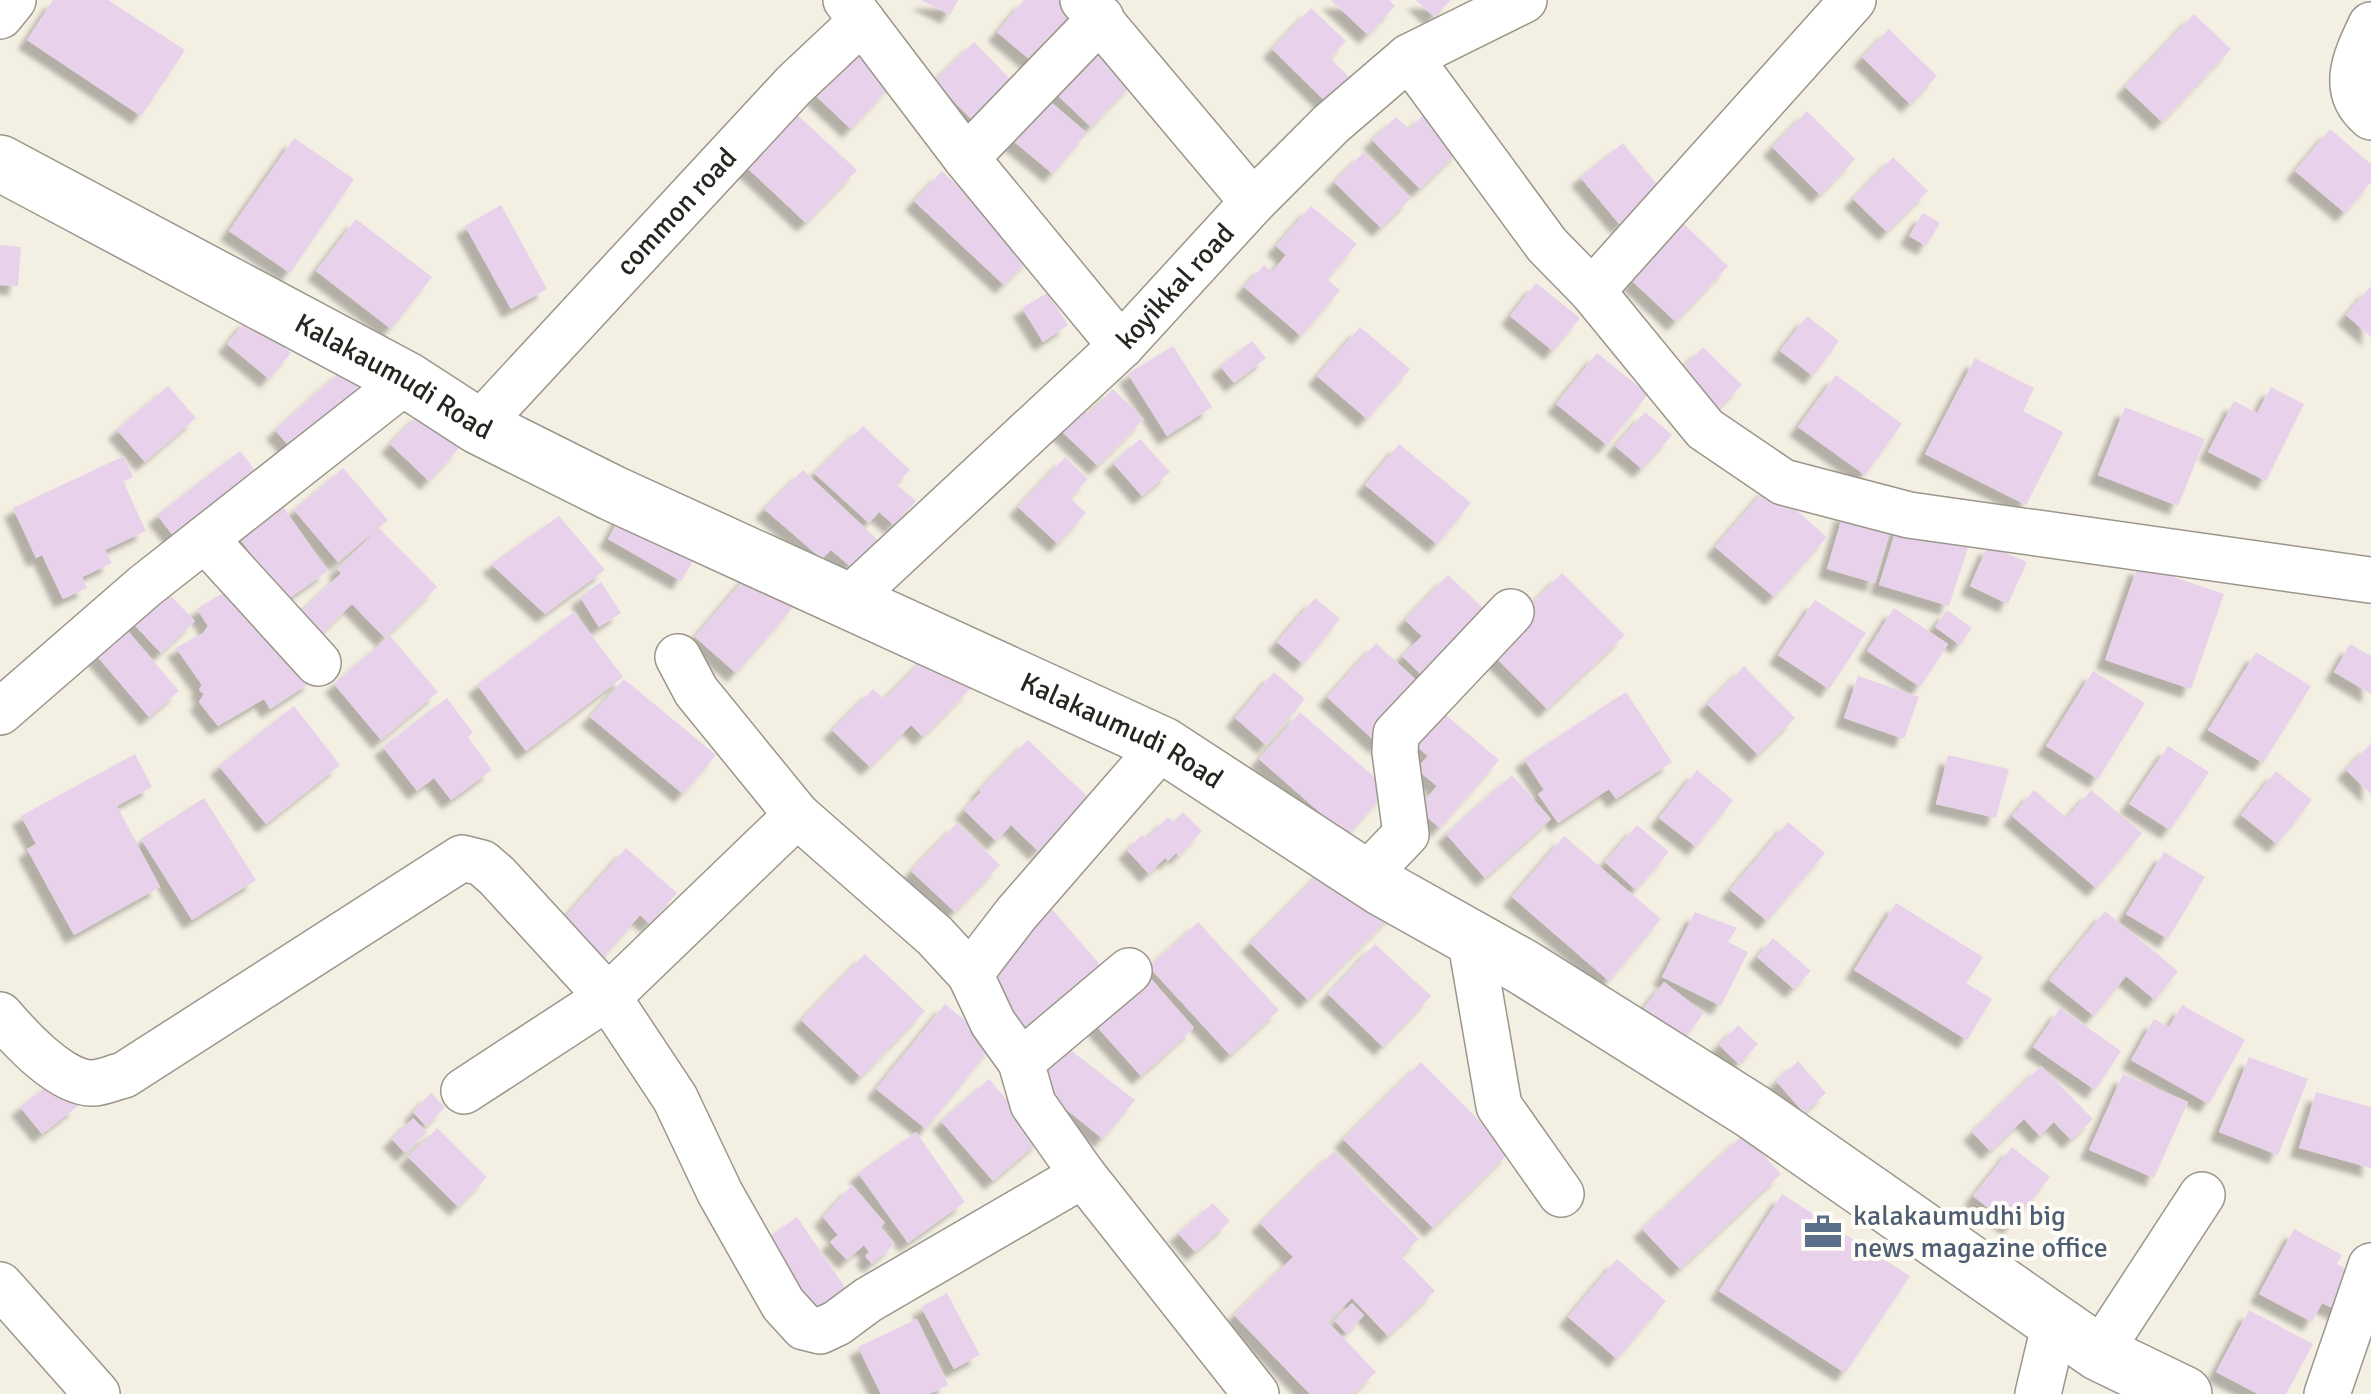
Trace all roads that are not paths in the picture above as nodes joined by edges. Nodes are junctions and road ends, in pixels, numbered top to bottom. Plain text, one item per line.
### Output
1 (14, 0) edge
2 (1524, 0) edge
3 (1853, 0) edge
4 (1092, 9) edge
5 (854, 11) edge
6 (0, 16) edge
7 (2371, 25) edge
8 (1409, 58) junction
9 (2371, 117) edge
10 (966, 158) junction
11 (0, 163) edge
12 (1253, 202) junction
13 (1592, 291) junction
14 (1120, 346) junction
15 (406, 380) junction
16 (478, 426) junction
17 (205, 539) junction
18 (2371, 582) edge
19 (847, 601) junction
20 (1511, 612) dead end
21 (678, 657) dead end
22 (318, 663) dead end
23 (0, 712) edge
24 (1163, 744) junction
25 (798, 814) junction
26 (1365, 877) junction
27 (1470, 937) junction
28 (1129, 971) dead end
29 (970, 974) junction
30 (608, 997) junction
31 (0, 1015) edge
32 (1020, 1062) junction
33 (464, 1091) dead end
34 (1083, 1175) junction
35 (1561, 1194) dead end
36 (2202, 1195) dead end
37 (2371, 1266) edge
38 (0, 1285) edge
39 (2077, 1338) junction
40 (97, 1394) edge
41 (1256, 1394) edge
42 (2038, 1394) edge
43 (2184, 1394) edge
44 (2327, 1394) edge

1 - 6 street
2 - 8 street, koyikkal road
3 - 13 street
4 - 10 street
4 - 12 street
5 - 10 street
5 - 16 street, common road
7 - 9 street
8 - 12 street, koyikkal road
8 - 13 street
10 - 14 street
11 - 15 street, Kalakaumudi Road
12 - 14 street, koyikkal road
13 - 18 street
14 - 19 street, koyikkal road
15 - 16 street, Kalakaumudi Road
15 - 17 street
16 - 19 street, Kalakaumudi Road
17 - 22 street
17 - 23 street
19 - 24 street, Kalakaumudi Road
20 - 26 street
21 - 25 street
24 - 26 street, Kalakaumudi Road
24 - 29 street
25 - 29 street
25 - 30 street
26 - 27 street, Kalakaumudi Road
27 - 35 street
27 - 39 street, Kalakaumudi Road
28 - 32 street
29 - 32 street
30 - 31 street
30 - 33 street
30 - 34 street
32 - 34 street
34 - 41 street
36 - 39 street
37 - 44 street
38 - 40 street
39 - 42 street
39 - 43 street, Kalakaumudi Road

